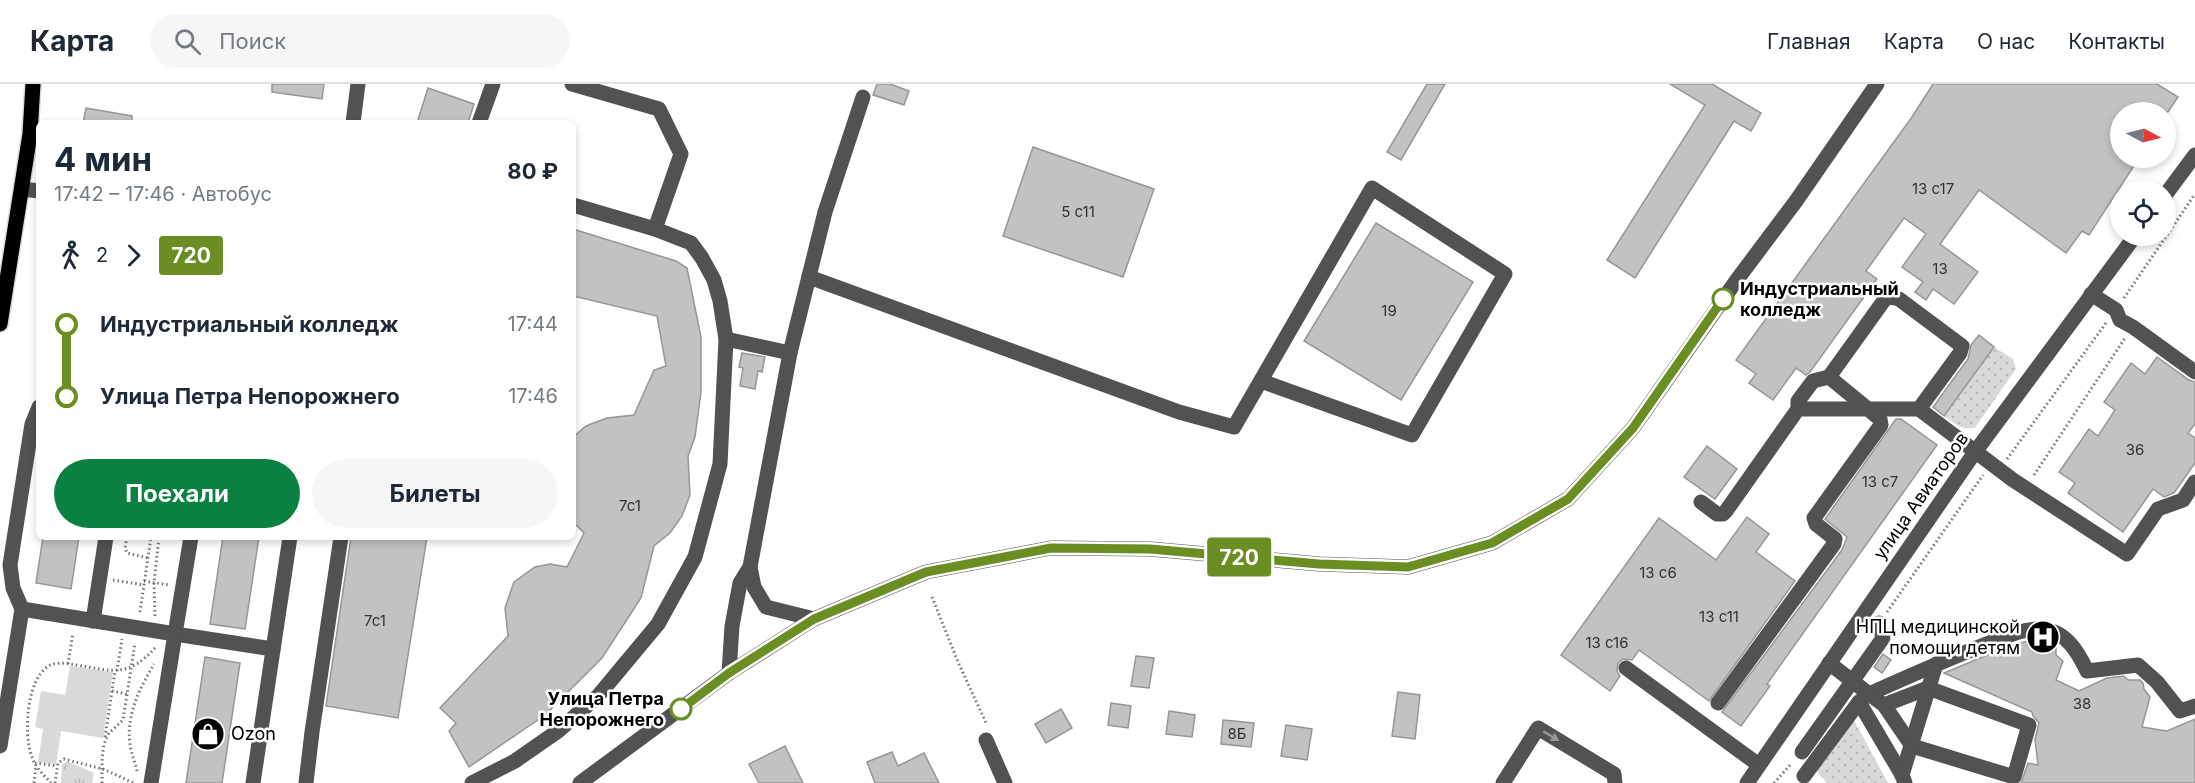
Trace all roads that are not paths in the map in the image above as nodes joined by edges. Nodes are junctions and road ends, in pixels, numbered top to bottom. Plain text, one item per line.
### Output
1 (33, 84) edge
2 (358, 84) edge
3 (493, 84) edge
4 (572, 84) edge
5 (1877, 84) edge
6 (863, 97) dead end
7 (352, 120) edge
8 (480, 120) edge
9 (2195, 155) edge
10 (2176, 181) edge
11 (22, 189) junction
12 (36, 191) edge
13 (576, 206) edge
14 (655, 230) junction
15 (2127, 246) edge
16 (5, 262) edge
17 (809, 277) junction
18 (2091, 294) junction
19 (0, 324) edge
20 (726, 339) junction
21 (790, 353) junction
22 (2195, 372) edge
23 (1829, 376) junction
24 (1261, 381) junction
25 (1798, 409) junction
26 (1868, 409) junction
27 (1919, 409) junction
28 (36, 414) edge
29 (1975, 452) junction
30 (2195, 482) edge
31 (1701, 502) dead end
32 (106, 540) edge
33 (191, 540) edge
34 (290, 540) edge
35 (341, 540) edge
36 (750, 567) junction
37 (22, 609) junction
38 (814, 619) junction
39 (93, 621) junction
40 (1879, 623) road end
41 (175, 634) junction
42 (273, 649) junction
43 (1829, 663) junction
44 (1936, 663) junction
45 (1626, 668) dead end
46 (729, 673) junction
47 (1852, 682) junction
48 (1928, 688) junction
49 (1864, 698) junction
50 (1718, 703) dead end
51 (1884, 705) junction
52 (2195, 706) edge
53 (986, 740) road end
54 (0, 746) edge
55 (1912, 746) junction
56 (1802, 752) road end
57 (1759, 765) junction
58 (1804, 776) dead end
59 (1903, 779) edge
60 (140, 783) edge
61 (253, 783) edge
62 (306, 783) edge
63 (472, 783) edge
64 (580, 783) edge
65 (1005, 783) edge
66 (1503, 783) edge
67 (1615, 783) edge
68 (1747, 783) edge

1 - 11 main road
2 - 7 street
3 - 8 street
4 - 14 street
5 - 38 street
6 - 17 street
9 - 10 street
11 - 12 street
11 - 16 main road
13 - 14 street
14 - 20 street
15 - 18 street, улица Авиаторов
16 - 19 main road
17 - 21 street
17 - 24 street
18 - 22 street
18 - 29 street, улица Авиаторов
20 - 21 street
20 - 63 street
21 - 36 street
23 - 25 street
23 - 26 street
23 - 27 street
24 - 24 street
25 - 26 street
25 - 31 street
26 - 27 street
26 - 50 street
27 - 29 street
28 - 37 street
29 - 30 street
29 - 43 street, улица Авиаторов
32 - 39 street
33 - 41 street
34 - 42 street
35 - 62 street
36 - 38 street
36 - 46 street
37 - 39 street
37 - 54 street
38 - 46 street
39 - 41 street
40 - 47 street
41 - 42 street
41 - 60 street
42 - 61 street
43 - 47 street
43 - 57 street, улица Авиаторов
44 - 48 street
44 - 49 street
44 - 52 street
45 - 57 street
46 - 64 street
47 - 49 street
47 - 56 street
48 - 51 street
48 - 55 street
48 - 55 street
49 - 51 street
49 - 58 street
49 - 59 street
51 - 55 street
53 - 65 street
55 - 59 street
57 - 68 street, улица Авиаторов
66 -> 67 street

